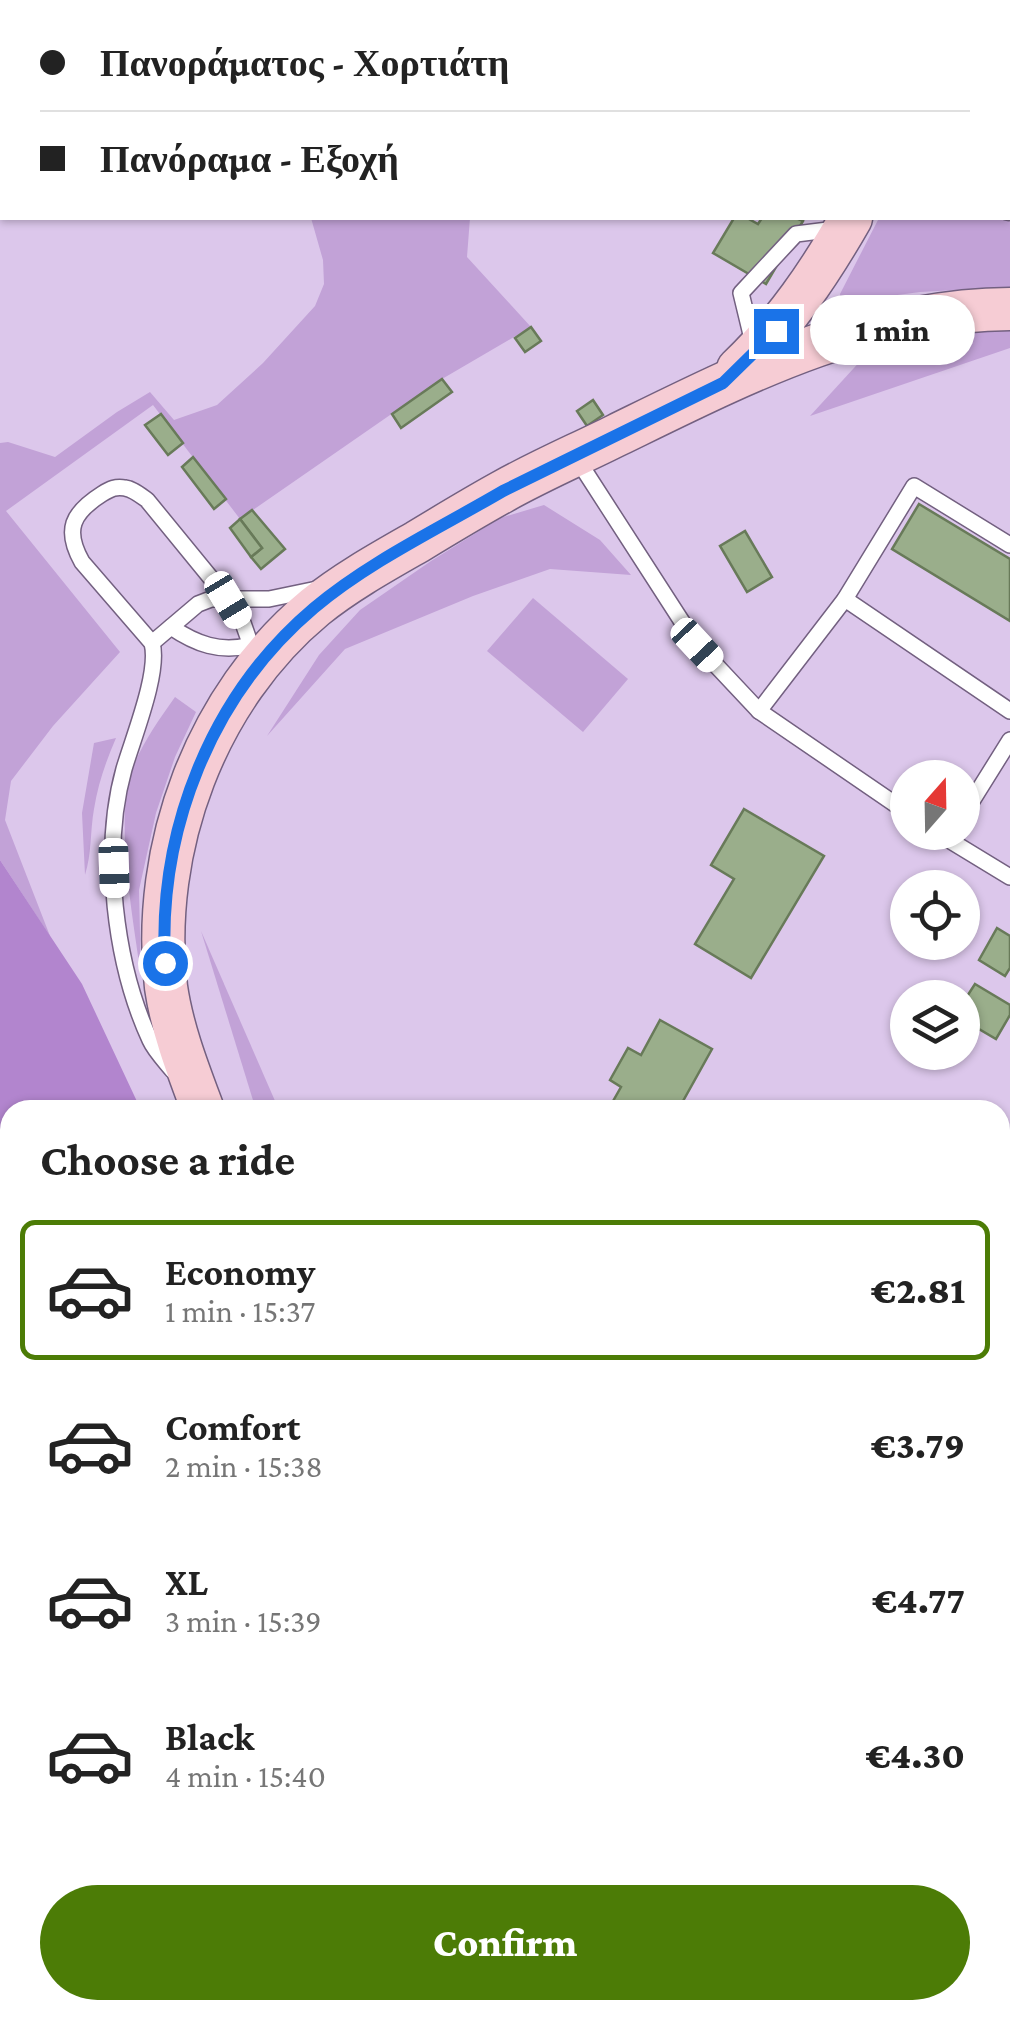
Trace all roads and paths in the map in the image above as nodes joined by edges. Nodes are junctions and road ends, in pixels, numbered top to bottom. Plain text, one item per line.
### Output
1 (848, 222) edge
2 (1010, 309) edge
3 (723, 383) junction
4 (575, 456) junction
5 (1010, 545) edge
6 (381, 562) junction
7 (845, 598) junction
8 (228, 600) junction
9 (171, 626) junction
10 (152, 643) junction
11 (254, 655) junction
12 (758, 711) junction
13 (1010, 711) edge
14 (1010, 740) edge
15 (980, 788) edge
16 (890, 801) edge
17 (969, 850) edge
18 (1010, 877) edge
19 (195, 1100) edge
20 (200, 1100) edge

1 - 3 main road
2 - 3 main road
3 - 4 main road
4 - 6 main road
4 - 12 lane
5 - 7 lane
6 - 8 lane
6 - 11 main road
7 - 12 lane
7 - 13 lane
8 - 9 lane
8 - 10 lane
8 - 11 lane
9 - 10 lane
9 - 11 lane
10 - 19 lane
11 - 20 main road
12 - 16 lane
14 - 15 lane
17 - 18 lane

